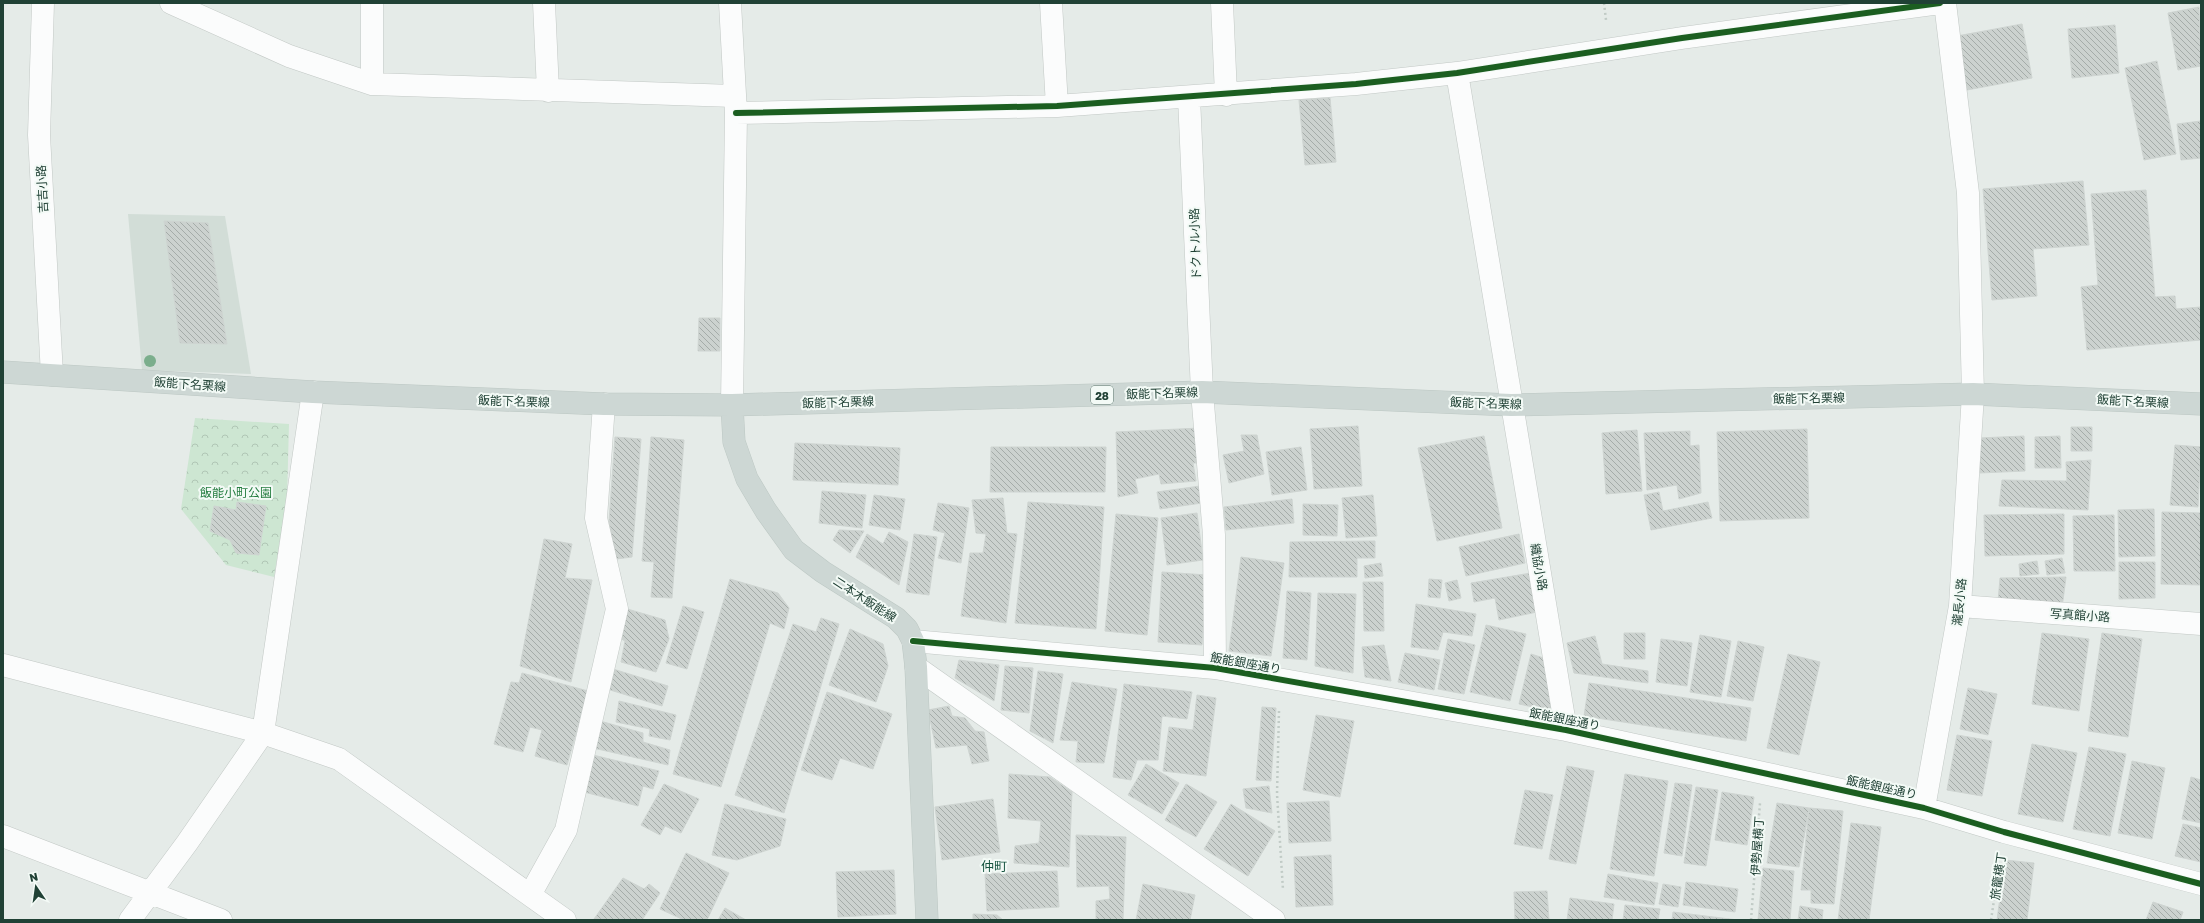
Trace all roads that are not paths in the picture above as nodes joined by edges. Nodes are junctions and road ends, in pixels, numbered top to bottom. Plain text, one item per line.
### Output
1 (43, 3) edge
2 (171, 3) edge
3 (372, 3) edge
4 (544, 3) edge
5 (730, 3) edge
6 (1051, 3) edge
7 (1222, 3) edge
8 (1938, 3) edge
9 (1457, 73) junction
10 (372, 84) junction
11 (548, 91) junction
12 (1226, 95) junction
13 (1189, 97) junction
14 (735, 105) junction
15 (1056, 106) junction
16 (3, 372) edge
17 (52, 375) junction
18 (314, 392) junction
19 (1202, 392) junction
20 (1973, 394) junction
21 (604, 404) junction
22 (2201, 404) edge
23 (732, 405) junction
24 (1511, 405) junction
25 (1960, 606) junction
26 (2201, 624) edge
27 (913, 642) junction
28 (3, 665) edge
29 (916, 667) junction
30 (1215, 668) junction
31 (1566, 730) junction
32 (263, 733) junction
33 (1924, 808) junction
34 (3, 836) edge
35 (2201, 884) edge
36 (151, 892) junction
37 (530, 895) junction
38 (130, 920) edge
39 (220, 920) edge
40 (565, 920) edge
41 (927, 920) edge
42 (1274, 920) edge

1 - 17 street, 吉吉小路
2 - 10 street
3 - 10 street
4 - 11 street
5 - 14 street
6 - 15 street
7 - 12 street
8 - 9 street
8 - 20 street, 瀧長小路
9 - 12 street
9 - 24 street, 織協小路
10 - 11 street
11 - 14 street
12 - 13 street
13 - 15 street
13 - 19 street, ドクトル小路
14 - 15 street
14 - 23 street
16 - 17 main road, 飯能下名栗線 / 28
17 - 18 main road, 飯能下名栗線 / 28
18 - 21 main road, 飯能下名栗線 / 28
18 - 32 street
19 - 23 main road, 飯能下名栗線 / 28
19 - 24 main road, 飯能下名栗線 / 28
19 - 30 street, ドクトル小路
20 - 22 main road, 飯能下名栗線 / 28
20 - 24 main road, 飯能下名栗線 / 28
20 - 25 street, 瀧長小路
21 - 23 main road, 飯能下名栗線 / 28
21 - 37 street
23 - 27 main road, 二本木飯能線
24 - 31 street, 織協小路
25 - 26 street, 写真館小路
25 - 33 street, 瀧長小路
27 - 29 main road, 二本木飯能線
27 - 30 street, 飯能銀座通り
28 - 32 street
29 - 41 main road, 二本木飯能線
29 - 42 street
30 - 31 street, 飯能銀座通り
31 - 33 street, 飯能銀座通り
32 - 36 street
32 - 37 street
33 - 35 street, 飯能銀座通り
34 - 36 street
36 - 38 street
36 - 39 street
37 - 40 street

